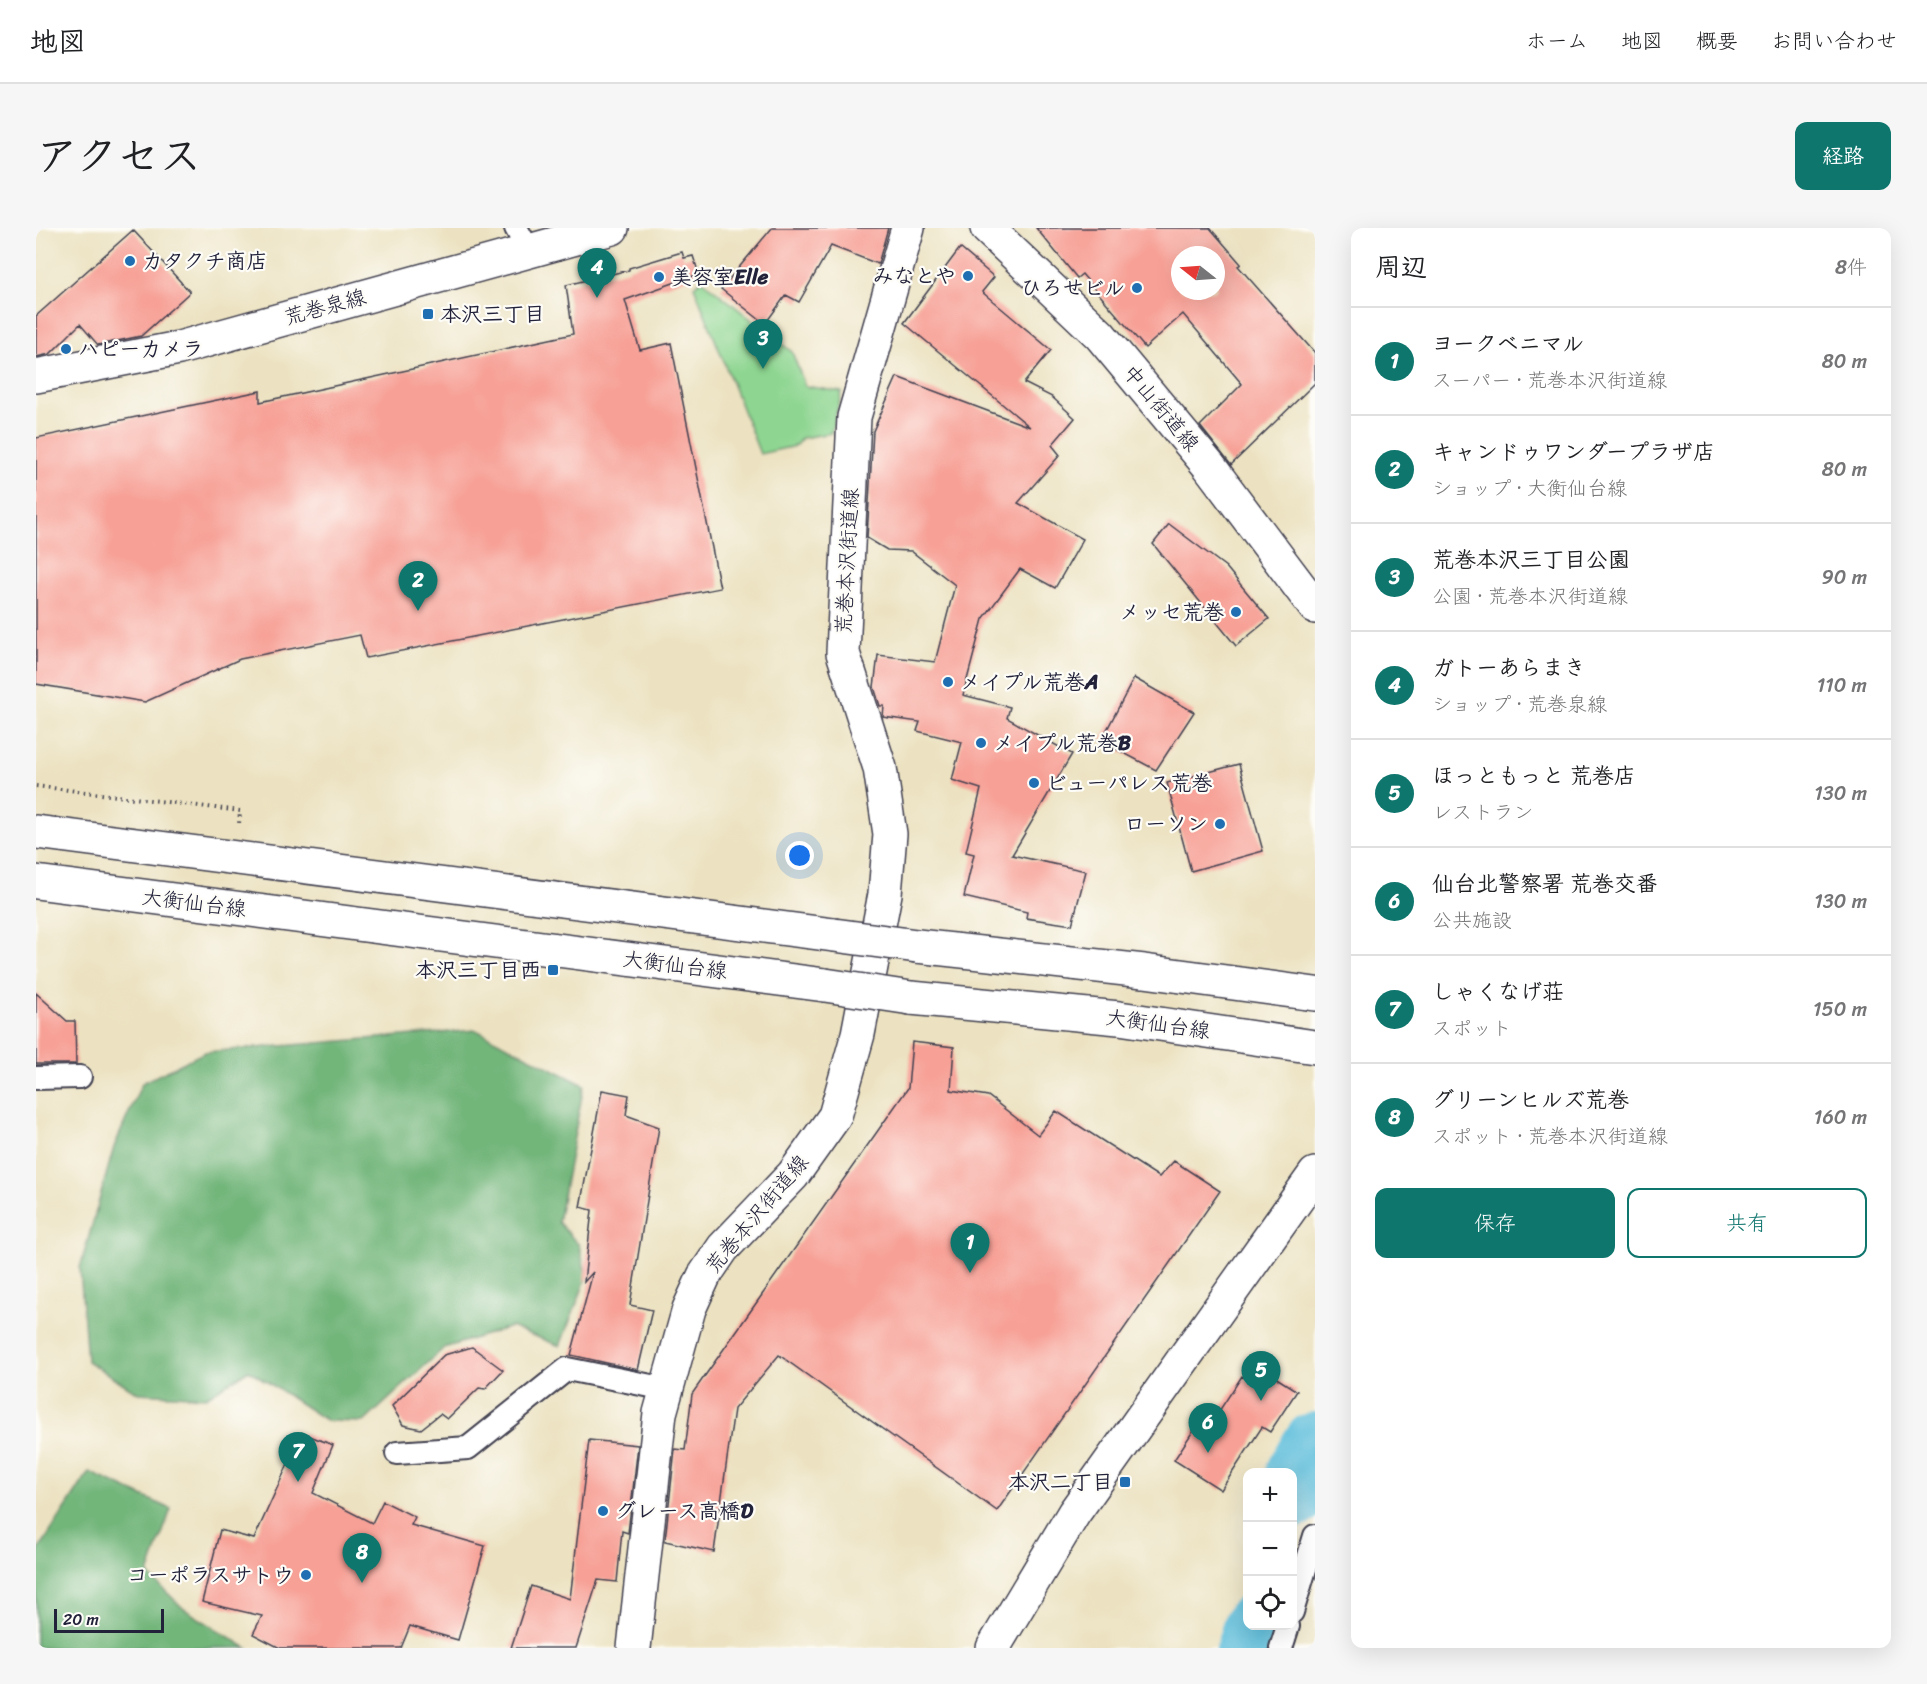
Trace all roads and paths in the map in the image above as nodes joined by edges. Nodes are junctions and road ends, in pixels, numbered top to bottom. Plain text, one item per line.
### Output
1 (612, 228) edge
2 (908, 228) edge
3 (987, 228) edge
4 (523, 240) edge
5 (36, 376) edge
6 (1315, 607) edge
7 (36, 786) edge
8 (239, 825) dead end
9 (36, 832) edge
10 (36, 882) edge
11 (1315, 994) edge
12 (1315, 1047) edge
13 (80, 1077) dead end
14 (36, 1078) edge
15 (1315, 1174) edge
16 (666, 1389) junction
17 (397, 1453) dead end
18 (1315, 1536) edge
19 (1297, 1598) edge
20 (1287, 1630) edge
21 (634, 1648) edge
22 (993, 1648) edge
23 (1281, 1648) edge

1 - 4 street, 荒巻泉線
2 - 16 street, 荒巻本沢街道線
3 - 6 street, 中山街道線
4 - 5 street, 荒巻泉線
7 - 8 path
9 - 11 street, bridge
10 - 12 street, 大衡仙台線, bridge
13 - 14 lane
15 - 22 street
16 - 17 lane
16 - 21 street, 荒巻本沢街道線
18 - 19 lane
20 - 23 lane

